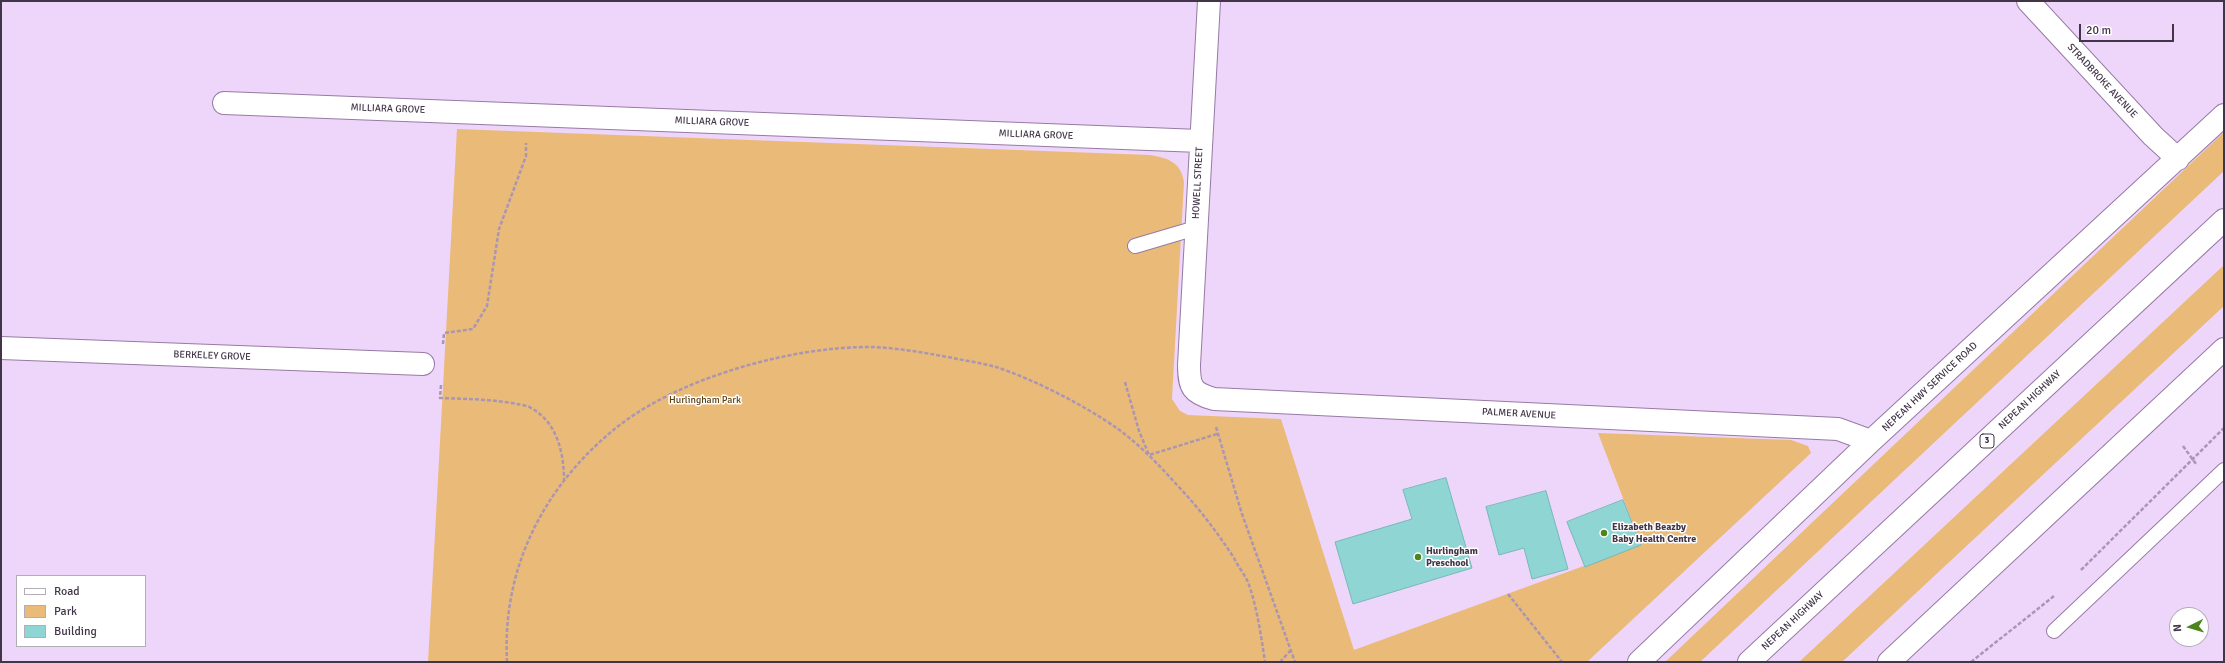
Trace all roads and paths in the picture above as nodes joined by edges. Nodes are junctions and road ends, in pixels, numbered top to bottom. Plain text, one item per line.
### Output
1 (1209, 1) edge
2 (2028, 1) edge
3 (224, 103) dead end
4 (526, 114) junction
5 (2224, 115) edge
6 (1200, 141) junction
7 (2178, 158) junction
8 (2224, 220) edge
9 (1196, 228) junction
10 (1136, 246) dead end
11 (1, 348) edge
12 (443, 348) dead end
13 (2224, 349) edge
14 (423, 364) dead end
15 (1189, 365) joint
16 (1125, 382) dead end
17 (441, 384) dead end
18 (1214, 399) junction
19 (2224, 428) edge
20 (1217, 434) junction
21 (1871, 441) junction
22 (1149, 455) junction
23 (2224, 470) edge
24 (564, 480) junction
25 (2076, 575) dead end
26 (2058, 592) dead end
27 (1508, 594) dead end
28 (2054, 631) dead end
29 (1291, 650) junction
30 (507, 662) edge
31 (1265, 662) edge
32 (1280, 662) edge
33 (1295, 662) edge
34 (1562, 662) edge
35 (1639, 662) edge
36 (1749, 662) edge
37 (1889, 662) edge
38 (1971, 662) edge

1 - 6 main road, HOWELL STREET
2 - 7 main road, STRADBROKE AVENUE
3 - 4 main road, MILLIARA GROVE
4 - 6 main road, MILLIARA GROVE
4 - 12 path
5 - 7 main road, NEPEAN HWY SERVICE ROAD
6 - 9 main road, HOWELL STREET
7 - 21 main road, NEPEAN HWY SERVICE ROAD
8 - 36 main road, NEPEAN HIGHWAY / 3
9 - 10 lane
9 - 15 main road, HOWELL STREET
11 - 14 main road, BERKELEY GROVE
13 - 37 main road
15 - 18 main road, PALMER AVENUE
16 - 22 path
17 - 24 path
18 - 20 path
18 - 21 main road, PALMER AVENUE
19 - 25 path
20 - 22 path
20 - 29 path
21 - 35 main road, NEPEAN HWY SERVICE ROAD
22 - 24 path
22 - 31 path
23 - 28 lane
24 - 30 path
26 - 38 path
27 - 34 path
29 - 32 path
29 - 33 path

